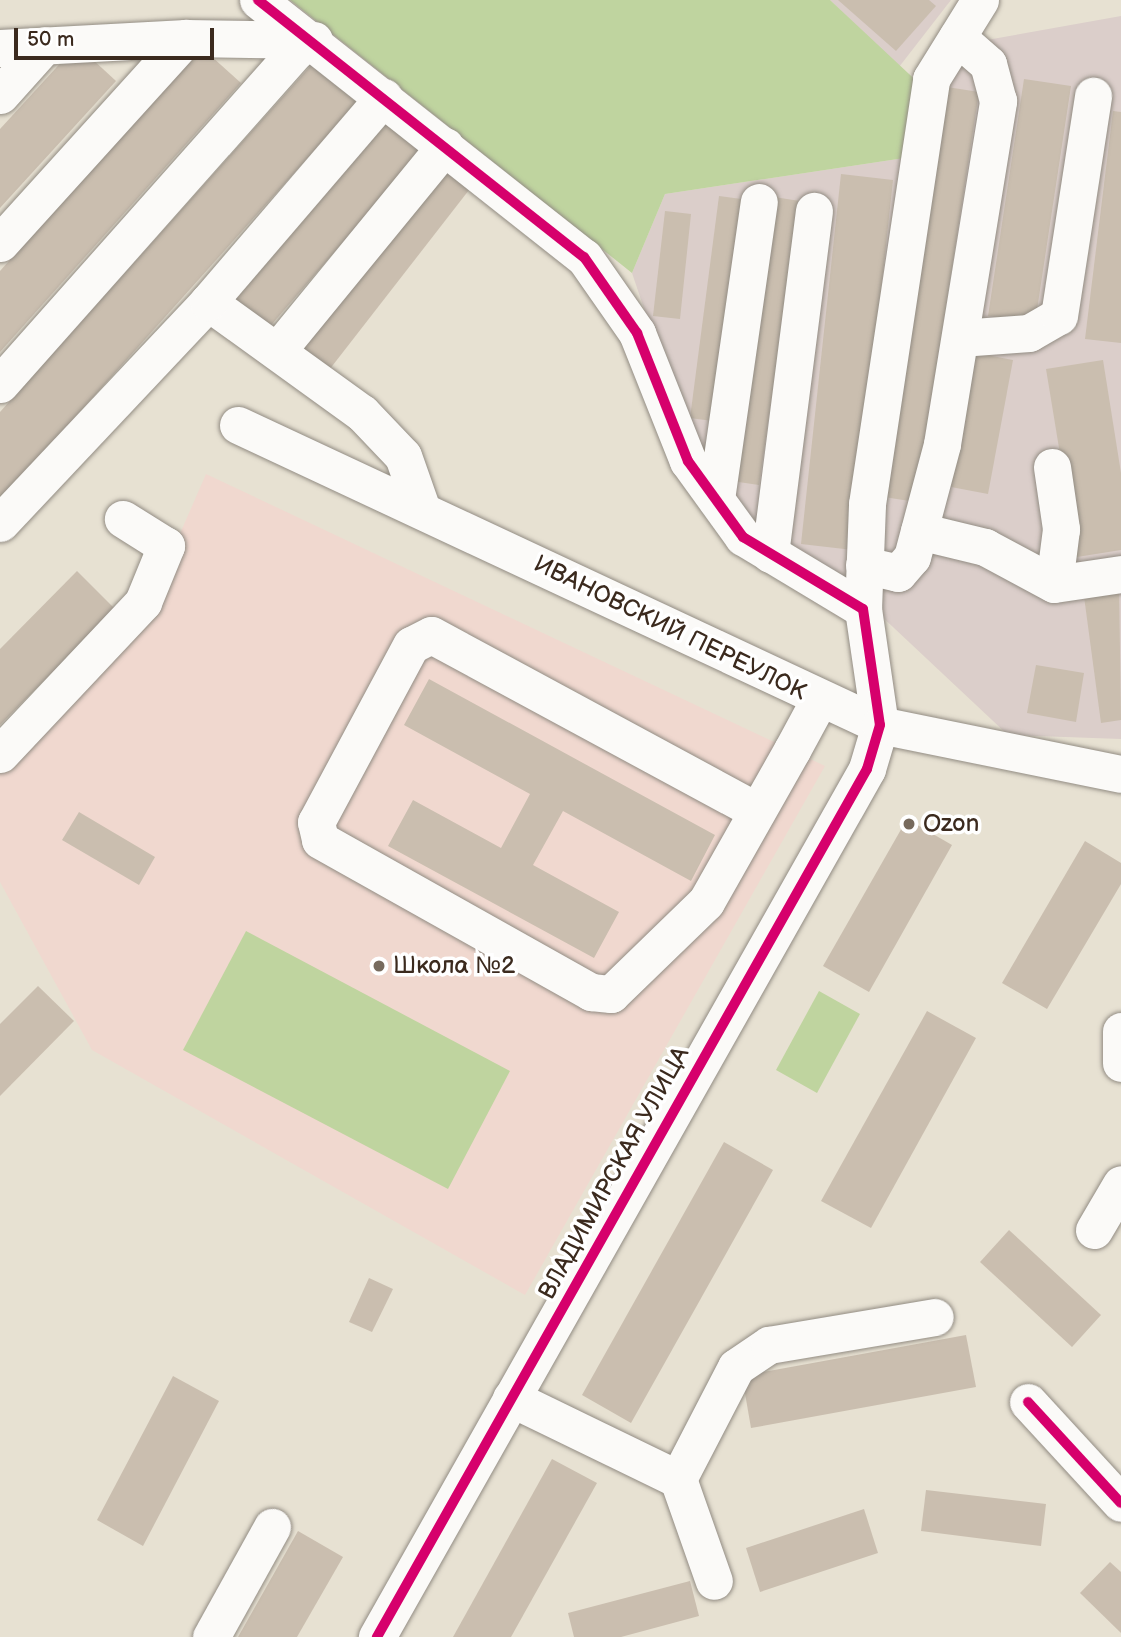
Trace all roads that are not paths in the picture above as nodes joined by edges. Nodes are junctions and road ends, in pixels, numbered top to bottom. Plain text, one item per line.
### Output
1 (258, 0) edge
2 (981, 0) edge
3 (957, 37) junction
4 (186, 38) junction
5 (307, 40) junction
6 (45, 46) junction
7 (0, 48) edge
8 (0, 95) edge
9 (1093, 96) dead end
10 (384, 97) junction
11 (445, 146) junction
12 (759, 202) dead end
13 (814, 211) dead end
14 (0, 243) edge
15 (208, 302) junction
16 (960, 338) junction
17 (276, 351) junction
18 (0, 384) edge
19 (238, 425) dead end
20 (1052, 467) dead end
21 (716, 499) junction
22 (421, 507) junction
23 (123, 519) dead end
24 (0, 523) edge
25 (919, 531) junction
26 (771, 554) junction
27 (864, 565) junction
28 (1121, 574) edge
29 (1054, 584) junction
30 (863, 609) junction
31 (819, 700) junction
32 (880, 725) junction
33 (0, 754) edge
34 (1121, 774) edge
35 (757, 811) junction
36 (1121, 1031) edge
37 (1121, 1063) edge
38 (1121, 1185) edge
39 (1094, 1230) dead end
40 (935, 1317) dead end
41 (511, 1398) junction
42 (1028, 1402) dead end
43 (678, 1479) junction
44 (1121, 1503) edge
45 (272, 1527) dead end
46 (715, 1581) dead end
47 (211, 1637) edge
48 (377, 1637) edge

1 - 5 street
2 - 3 street
3 - 16 street
3 - 27 street
4 - 5 street
4 - 6 street
4 - 14 street
5 - 10 street
5 - 18 street
6 - 7 street
6 - 8 street
9 - 16 street
10 - 11 street
10 - 15 street
11 - 17 street
11 - 21 street
12 - 21 street
13 - 26 street
15 - 17 street
15 - 24 street
16 - 25 street
17 - 22 street
19 - 22 street, ИВАНОВСКИЙ ПЕРЕУЛОК
20 - 29 street
21 - 26 street
22 - 31 street, ИВАНОВСКИЙ ПЕРЕУЛОК
23 - 33 street
25 - 27 street
25 - 29 street
26 - 30 street
27 - 30 street
28 - 29 street
30 - 32 street
31 - 32 street, ИВАНОВСКИЙ ПЕРЕУЛОК
31 - 35 street
32 - 34 street, ИВАНОВСКИЙ ПЕРЕУЛОК
32 - 41 street, ВЛАДИМИРСКАЯ УЛИЦА
35 - 35 street
36 - 37 street
38 - 39 street
40 - 43 street
41 - 43 street
41 - 48 street, ВЛАДИМИРСКАЯ УЛИЦА
42 - 44 street
43 - 46 street
45 - 47 street

